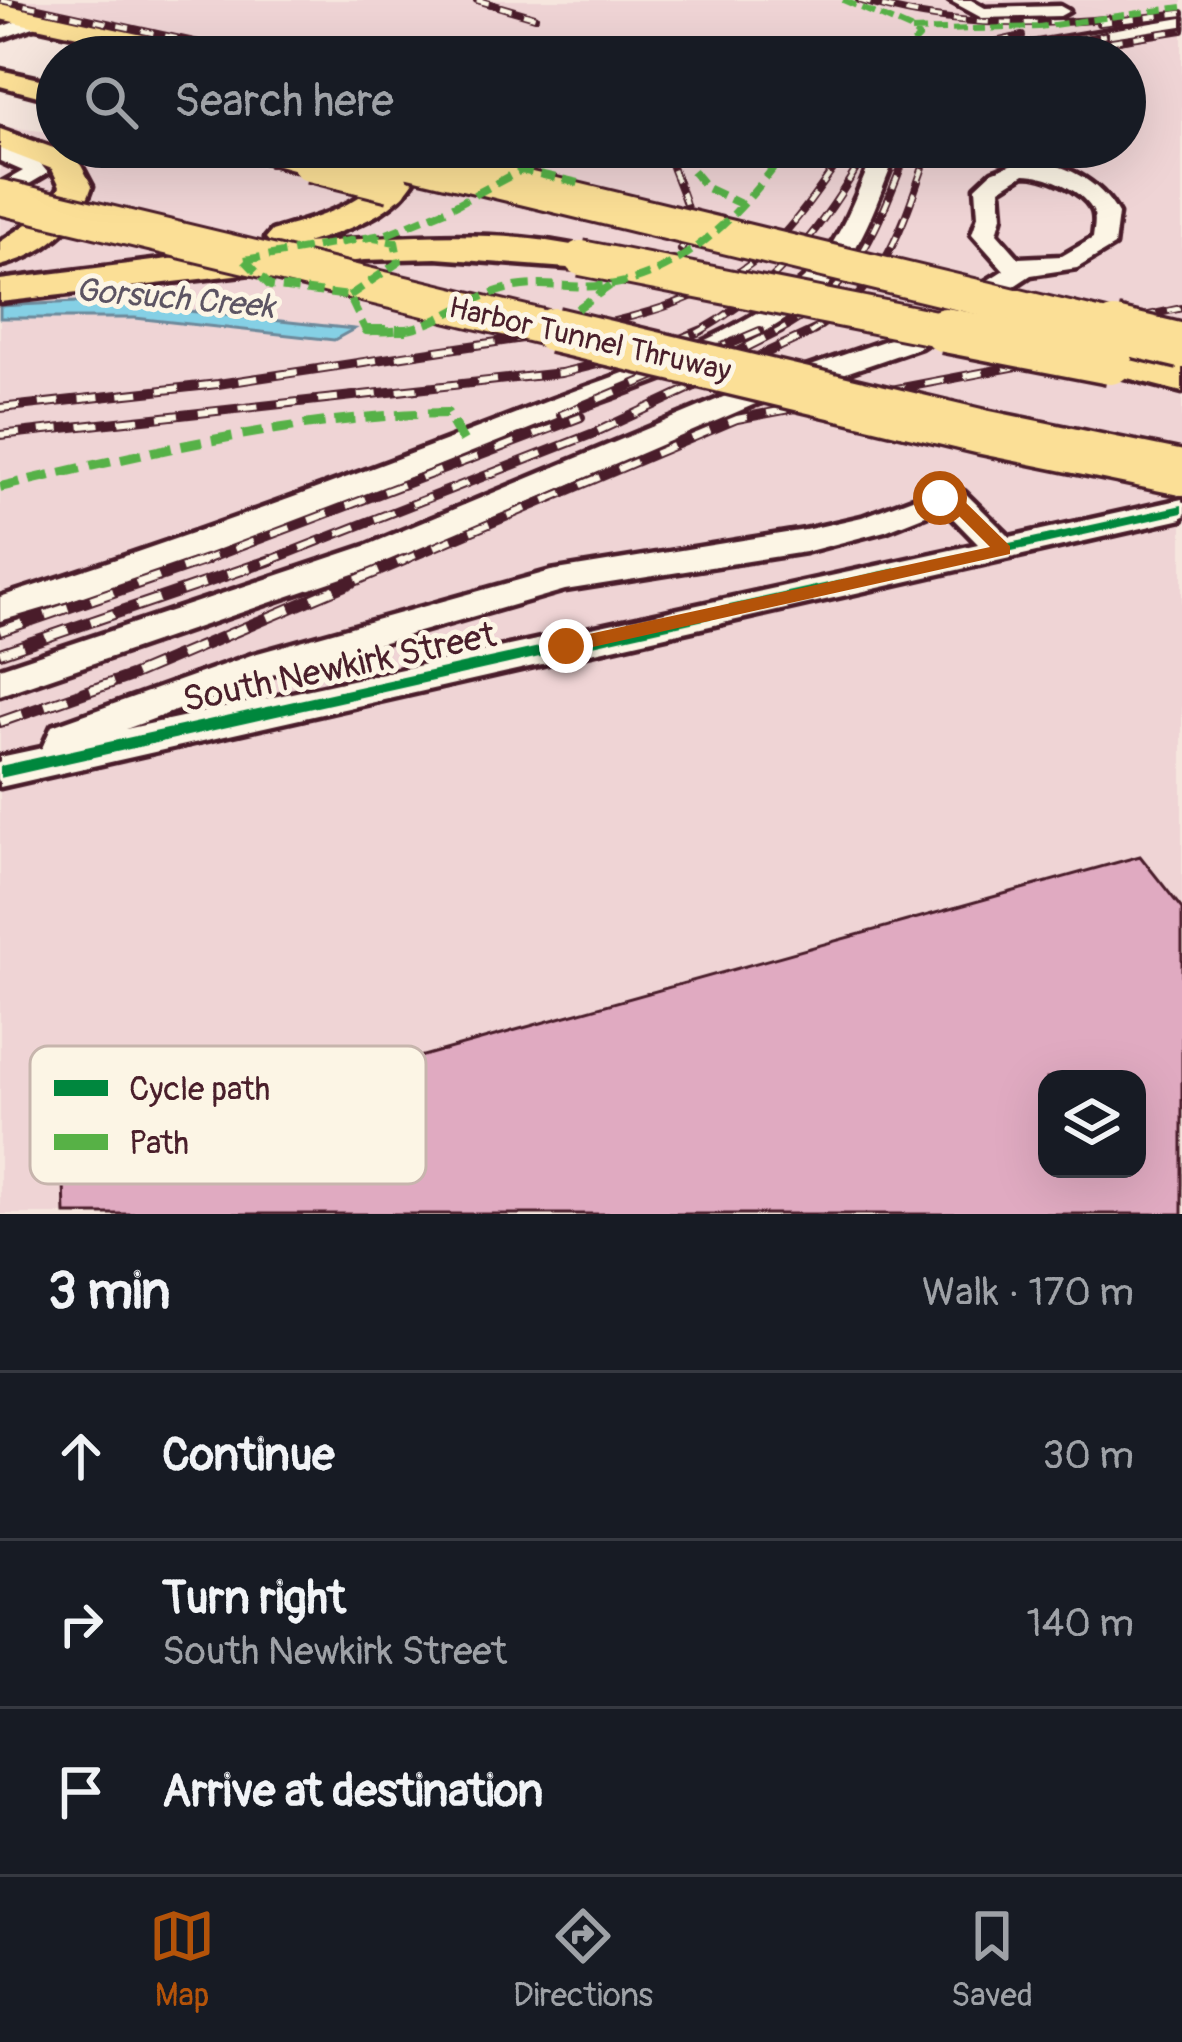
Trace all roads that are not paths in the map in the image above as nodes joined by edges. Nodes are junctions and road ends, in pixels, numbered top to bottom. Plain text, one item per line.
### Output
1 (958, 0) edge
2 (0, 11) edge
3 (1060, 11) dead end
4 (36, 20) junction
5 (1182, 23) edge
6 (0, 33) edge
7 (112, 36) edge
8 (1107, 36) edge
9 (0, 50) edge
10 (29, 52) dead end
11 (0, 64) edge
12 (36, 64) edge
13 (36, 69) edge
14 (0, 78) edge
15 (36, 87) edge
16 (0, 89) edge
17 (36, 98) edge
18 (0, 118) edge
19 (0, 138) edge
20 (36, 142) edge
21 (36, 149) edge
22 (0, 154) edge
23 (67, 168) edge
24 (326, 168) edge
25 (407, 168) edge
26 (444, 168) edge
27 (555, 168) edge
28 (879, 168) edge
29 (1030, 168) edge
30 (1049, 168) edge
31 (0, 192) edge
32 (0, 255) edge
33 (1024, 268) junction
34 (0, 287) edge
35 (1182, 345) edge
36 (1122, 364) junction
37 (1182, 380) edge
38 (1182, 455) edge
39 (1182, 473) edge
40 (1182, 509) edge
41 (1004, 550) junction
42 (0, 609) edge
43 (0, 682) edge
44 (58, 759) junction
45 (0, 772) edge

1 - 3 street
2 - 4 highway
4 - 6 street
4 - 7 highway
5 - 8 street
9 - 10 highway
9 - 12 highway
11 - 13 highway
14 - 15 highway
16 - 17 highway
18 - 20 highway
19 - 21 highway
22 - 31 street
23 - 32 highway
24 - 36 highway, bridge
25 - 34 highway, bridge
26 - 35 highway, bridge
27 - 35 highway, bridge
28 - 42 street
29 - 33 street
30 - 33 street
31 - 38 highway, Harbor Tunnel Thruway
31 - 39 highway, Harbor Tunnel Thruway, bridge
33 - 43 street
34 - 36 highway, bridge
36 - 37 highway
40 - 41 street, South Newkirk Street
41 - 44 street, South Newkirk Street
41 - 44 street
44 - 45 street, South Newkirk Street

